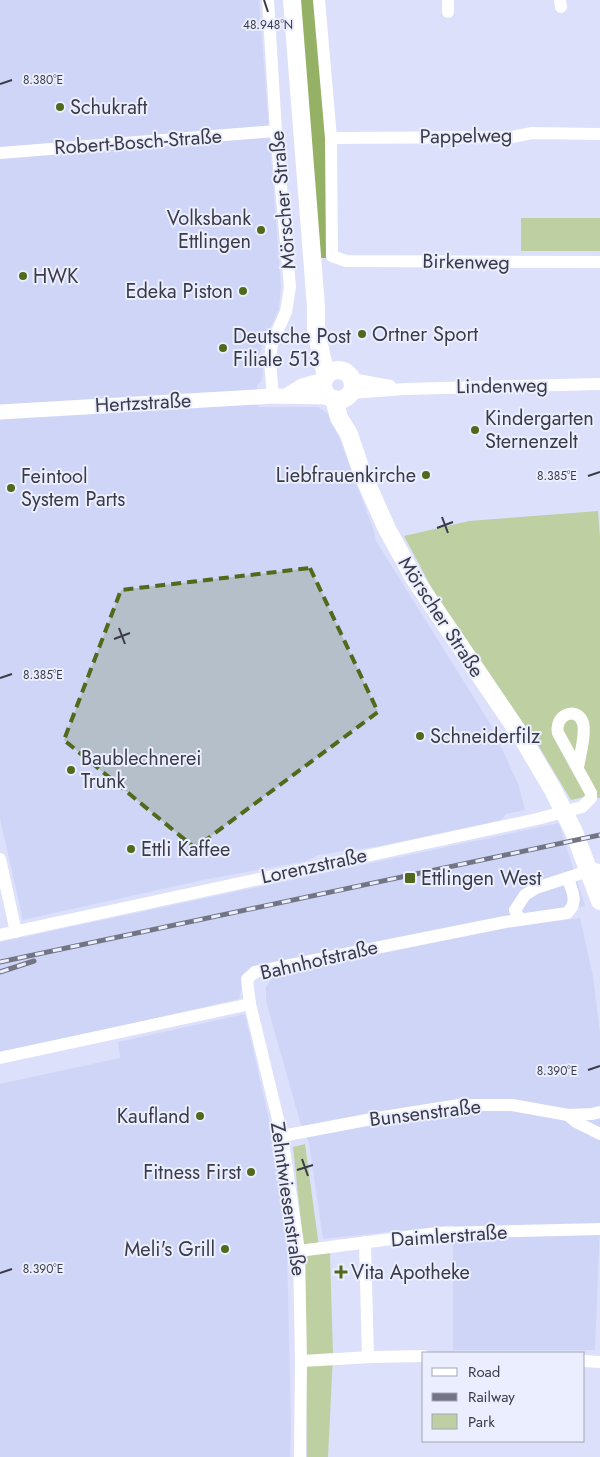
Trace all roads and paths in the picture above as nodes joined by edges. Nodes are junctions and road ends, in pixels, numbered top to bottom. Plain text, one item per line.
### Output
1 (268, 0) edge
2 (292, 0) edge
3 (319, 0) edge
4 (276, 131) junction
5 (600, 134) edge
6 (331, 138) junction
7 (0, 152) edge
8 (600, 262) edge
9 (600, 384) edge
10 (338, 386) junction
11 (279, 396) junction
12 (0, 412) edge
13 (578, 767) dead end
14 (0, 859) edge
15 (600, 870) edge
16 (571, 877) junction
17 (600, 901) edge
18 (520, 920) junction
19 (16, 932) junction
20 (0, 935) edge
21 (250, 1004) junction
22 (0, 1058) edge
23 (600, 1112) edge
24 (568, 1116) junction
25 (600, 1134) edge
26 (282, 1136) junction
27 (600, 1229) edge
28 (365, 1242) junction
29 (299, 1251) junction
30 (422, 1356) edge
31 (368, 1357) junction
32 (585, 1361) edge
33 (302, 1362) junction
34 (600, 1362) edge
35 (300, 1457) edge

1 - 4 street, Mörscher Straße
2 - 10 main road, Mörscher Straße
3 - 6 street
4 - 7 street, Robert-Bosch-Straße
4 - 11 street, Mörscher Straße
5 - 6 street, Pappelweg
6 - 8 street, Birkenweg
9 - 10 street, Lindenweg
10 - 11 street, Hertzstraße
10 - 17 main road, Mörscher Straße
11 - 12 street, Hertzstraße
13 - 19 street, Lorenzstraße
14 - 19 street
15 - 16 street
16 - 18 street
16 - 18 street, Bahnhofstraße
18 - 21 street, Bahnhofstraße
19 - 20 street, Lorenzstraße
21 - 22 street, Bahnhofstraße
21 - 26 street, Zehntwiesenstraße
23 - 24 street, Bunsenstraße
24 - 25 street, Bunsenstraße
24 - 26 street, Bunsenstraße
26 - 29 street, Zehntwiesenstraße
27 - 28 street, Daimlerstraße
28 - 29 street, Daimlerstraße
28 - 31 street
29 - 33 street, Zehntwiesenstraße
30 - 31 street
31 - 33 street
32 - 34 street
33 - 35 street, Zehntwiesenstraße

